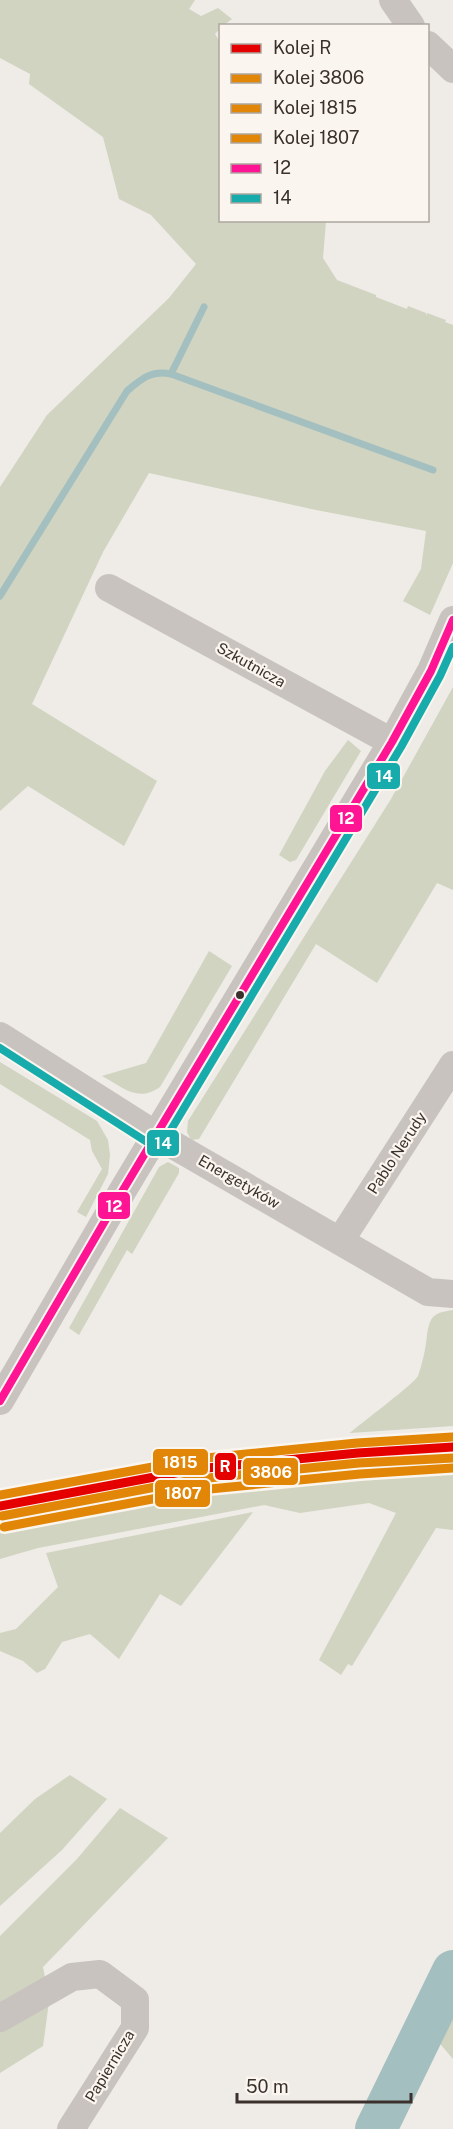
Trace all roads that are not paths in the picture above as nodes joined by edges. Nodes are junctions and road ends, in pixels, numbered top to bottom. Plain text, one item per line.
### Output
1 (393, 0) edge
2 (410, 24) edge
3 (429, 46) edge
4 (453, 69) edge
5 (109, 588) dead end
6 (453, 620) edge
7 (392, 742) junction
8 (0, 1036) edge
9 (453, 1065) edge
10 (156, 1135) junction
11 (340, 1241) junction
12 (453, 1294) edge
13 (0, 1401) edge
14 (0, 2018) edge
15 (71, 2129) edge

1 - 2 street
3 - 4 street
5 - 7 street, Szkutnicza
6 - 7 street
7 - 10 street
8 - 10 street, Energetyków
9 - 11 street, Pablo Nerudy
10 - 11 street, Energetyków
10 - 13 street
11 - 12 street, Energetyków
14 - 15 street, Papiernicza

